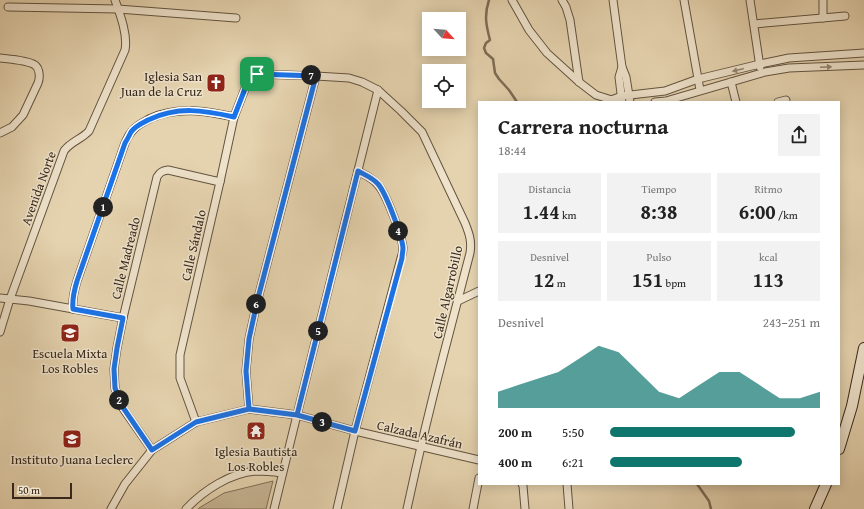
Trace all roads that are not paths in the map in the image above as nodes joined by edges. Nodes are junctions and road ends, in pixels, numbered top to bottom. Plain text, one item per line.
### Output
1 (115, 0) edge
2 (512, 0) edge
3 (562, 0) edge
4 (613, 0) edge
5 (684, 0) edge
6 (750, 0) edge
7 (823, 0) edge
8 (8, 7) dead end
9 (118, 9) junction
10 (845, 16) dead end
11 (236, 18) dead end
12 (823, 18) junction
13 (754, 24) junction
14 (864, 53) edge
15 (0, 58) edge
16 (760, 64) junction
17 (864, 65) edge
18 (762, 73) junction
19 (252, 75) joint
20 (316, 76) junction
21 (698, 79) junction
22 (578, 82) junction
23 (731, 82) junction
24 (378, 90) junction
25 (700, 90) junction
26 (622, 100) edge
27 (786, 100) dead end
28 (666, 101) edge
29 (736, 101) edge
30 (782, 101) edge
31 (234, 117) junction
32 (0, 133) edge
33 (358, 171) junction
34 (220, 182) junction
35 (478, 291) edge
36 (0, 298) edge
37 (458, 301) junction
38 (9, 302) junction
39 (73, 309) junction
40 (123, 318) junction
41 (0, 332) edge
42 (864, 348) edge
43 (249, 409) junction
44 (297, 415) junction
45 (196, 422) junction
46 (355, 431) junction
47 (840, 445) edge
48 (421, 447) junction
49 (152, 450) junction
50 (478, 460) edge
51 (282, 473) junction
52 (478, 483) edge
53 (522, 485) edge
54 (568, 485) edge
55 (826, 485) edge
56 (111, 509) edge
57 (186, 509) edge
58 (274, 509) edge
59 (337, 509) edge
60 (406, 509) edge
61 (473, 509) edge
62 (526, 509) edge
63 (569, 509) edge
64 (815, 509) edge

1 - 9 street, Avenida Norte
2 - 22 street
3 - 22 street
4 - 26 street
5 - 21 street
6 - 13 street
7 - 12 street
8 - 9 street
9 - 11 street
9 - 38 street, Avenida Norte
10 - 12 street
12 - 13 street
13 - 16 street
14 - 16 street
15 - 32 street
16 - 18 street
16 -> 21 street
18 -> 17 street
18 - 23 street
19 - 20 street, Calle Algarrobillo
19 - 31 street, Calle Sándalo
20 - 24 street, Calle Algarrobillo
20 - 43 street
21 - 25 street
21 - 26 street
22 - 26 street
23 - 25 street
23 - 29 street
24 - 33 street
24 - 37 street, Calle Algarrobillo
25 - 28 street
27 - 30 street
31 - 34 street, Calle Sándalo
31 - 39 street
33 - 44 street
33 - 46 street
34 - 40 street, Calle Madreado
34 - 45 street, Calle Sándalo
35 - 37 street
36 - 38 street
37 - 48 street, Calle Algarrobillo
38 - 39 street
38 - 41 street, Avenida Norte
39 - 40 street
40 - 49 street, Calle Madreado
42 - 47 main road
43 - 44 street, Calzada Azafrán
43 - 45 street, Calzada Azafrán
44 - 46 street, Calzada Azafrán
44 - 51 street
45 - 49 street, Calzada Azafrán
46 - 48 street, Calzada Azafrán
46 - 59 street
48 - 50 street, Calzada Azafrán
48 - 60 street, Calle Algarrobillo
49 - 56 street, Calzada Azafrán
51 - 57 street
51 - 58 street
52 - 61 street
53 - 62 street
54 - 63 street
55 - 64 main road

